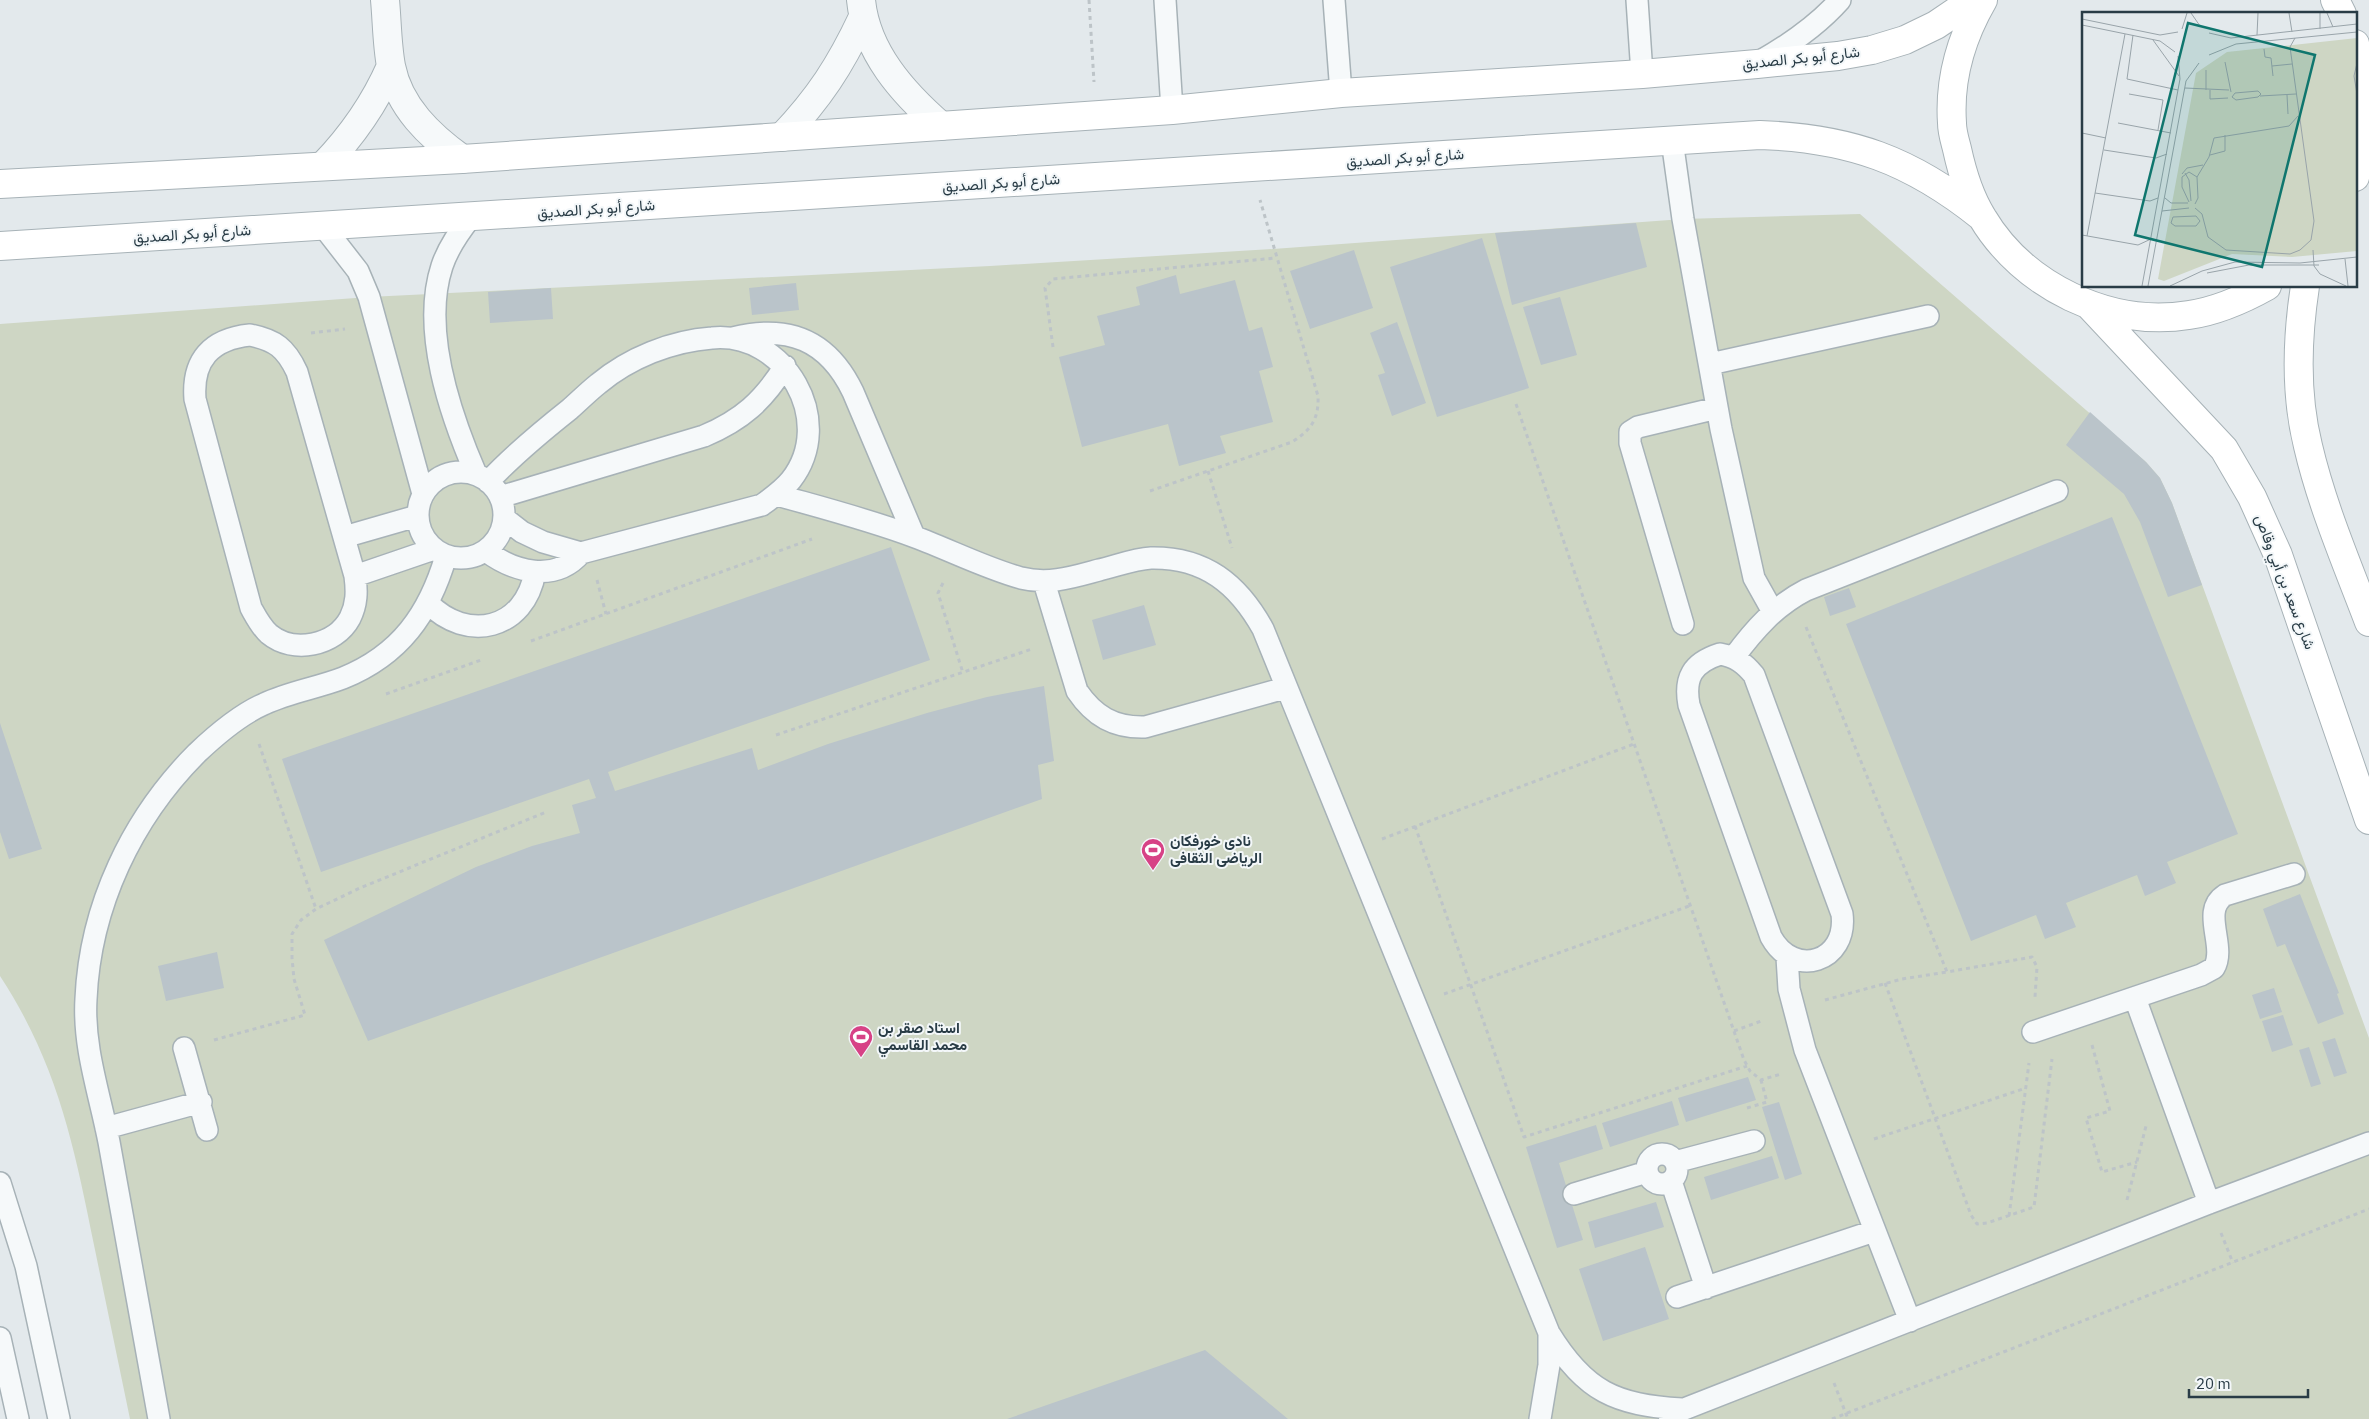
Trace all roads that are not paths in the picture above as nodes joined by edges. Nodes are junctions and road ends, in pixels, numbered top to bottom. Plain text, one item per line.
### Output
1 (385, 0) edge
2 (1165, 0) edge
3 (1334, 0) edge
4 (1636, 0) edge
5 (1840, 0) edge
6 (1973, 0) edge
7 (1983, 0) edge
8 (2335, 0) edge
9 (862, 9) edge
10 (2341, 12) edge
11 (2356, 48) edge
12 (1757, 64) junction
13 (391, 66) junction
14 (1642, 74) junction
15 (1341, 93) junction
16 (1172, 110) junction
17 (941, 126) junction
18 (2368, 130) edge
19 (782, 137) junction
20 (1660, 141) junction
21 (462, 160) junction
22 (323, 166) junction
23 (2356, 173) edge
24 (2, 183) edge
25 (471, 217) junction
26 (1982, 217) junction
27 (323, 226) junction
28 (0, 246) edge
29 (2263, 288) edge
30 (2305, 288) edge
31 (2090, 306) junction
32 (1928, 316) dead end
33 (732, 338) junction
34 (1710, 364) junction
35 (785, 366) junction
36 (1717, 408) junction
37 (488, 484) junction
38 (2057, 491) dead end
39 (423, 494) junction
40 (777, 495) junction
41 (417, 516) junction
42 (504, 518) junction
43 (914, 536) junction
44 (344, 537) junction
45 (486, 551) junction
46 (440, 553) junction
47 (581, 554) junction
48 (536, 572) junction
49 (355, 576) junction
50 (1044, 582) junction
51 (428, 603) junction
52 (1773, 612) junction
53 (2369, 622) edge
54 (1683, 624) dead end
55 (1734, 657) junction
56 (1286, 688) junction
57 (2369, 820) edge
58 (2294, 874) dead end
59 (1788, 957) junction
60 (2135, 998) junction
61 (2033, 1032) road end
62 (184, 1048) road end
63 (201, 1102) junction
64 (106, 1128) junction
65 (207, 1130) dead end
66 (1754, 1141) dead end
67 (2369, 1143) edge
68 (1673, 1171) junction
69 (0, 1183) edge
70 (1574, 1194) dead end
71 (2209, 1203) junction
72 (1874, 1231) junction
73 (1706, 1288) junction
74 (1677, 1297) dead end
75 (1910, 1321) junction
76 (1549, 1334) junction
77 (0, 1338) edge
78 (1682, 1408) junction
79 (18, 1419) edge
80 (59, 1419) edge
81 (159, 1419) edge
82 (1540, 1419) edge
83 (1660, 1419) edge

1 - 13 street
2 - 16 lane
3 - 15 lane
4 - 14 lane
5 - 12 lane
6 - 12 main road, شارع أبو بكر الصديق
7 - 26 main road
8 - 10 main road
9 - 17 street
9 - 19 street
11 - 18 main road
12 - 14 main road, شارع أبو بكر الصديق
13 - 21 street
13 - 22 street
14 - 15 main road, شارع أبو بكر الصديق
15 - 16 main road, شارع أبو بكر الصديق
16 - 17 main road, شارع أبو بكر الصديق
17 - 19 main road, شارع أبو بكر الصديق
18 - 23 main road
19 - 21 main road, شارع أبو بكر الصديق
20 - 25 main road, شارع أبو بكر الصديق
20 - 26 main road, شارع أبو بكر الصديق
20 - 34 lane
21 - 22 main road, شارع أبو بكر الصديق
22 - 24 main road, شارع أبو بكر الصديق
25 - 27 main road, شارع أبو بكر الصديق
25 - 37 lane
26 - 31 main road
27 - 28 main road, شارع أبو بكر الصديق
27 - 39 lane
29 - 31 main road
30 - 53 main road
31 - 57 main road, شارع سعد بن أبي وقاص
32 - 34 lane
33 - 35 lane
33 - 37 lane
33 - 43 lane
34 - 36 lane
35 - 37 lane
35 - 40 lane
36 - 52 lane
36 - 54 lane
37 - 39 lane
37 - 42 lane
38 - 52 lane
39 - 41 lane
40 - 43 lane
40 - 47 lane
41 - 44 lane
41 - 46 lane
42 - 45 lane
42 - 47 lane
43 - 50 lane
44 - 49 lane
44 - 49 lane
45 - 46 lane
45 - 48 lane
46 - 49 lane
46 - 51 lane
47 - 48 lane
48 - 51 lane
50 - 56 lane
50 - 56 lane
51 - 64 lane
52 - 55 lane
55 - 59 lane
55 - 59 lane
56 - 76 lane
58 - 60 lane
59 - 72 lane
60 - 61 lane
60 - 71 lane
62 - 63 lane
63 - 64 lane
63 - 65 lane
64 - 81 lane
66 - 68 lane
67 - 71 lane
68 - 70 lane
68 - 73 lane
69 - 80 lane
71 - 75 lane
72 - 73 lane
72 - 75 lane
73 - 74 lane
75 - 78 lane
76 - 78 lane
76 - 82 lane
77 - 79 lane
78 - 83 lane

